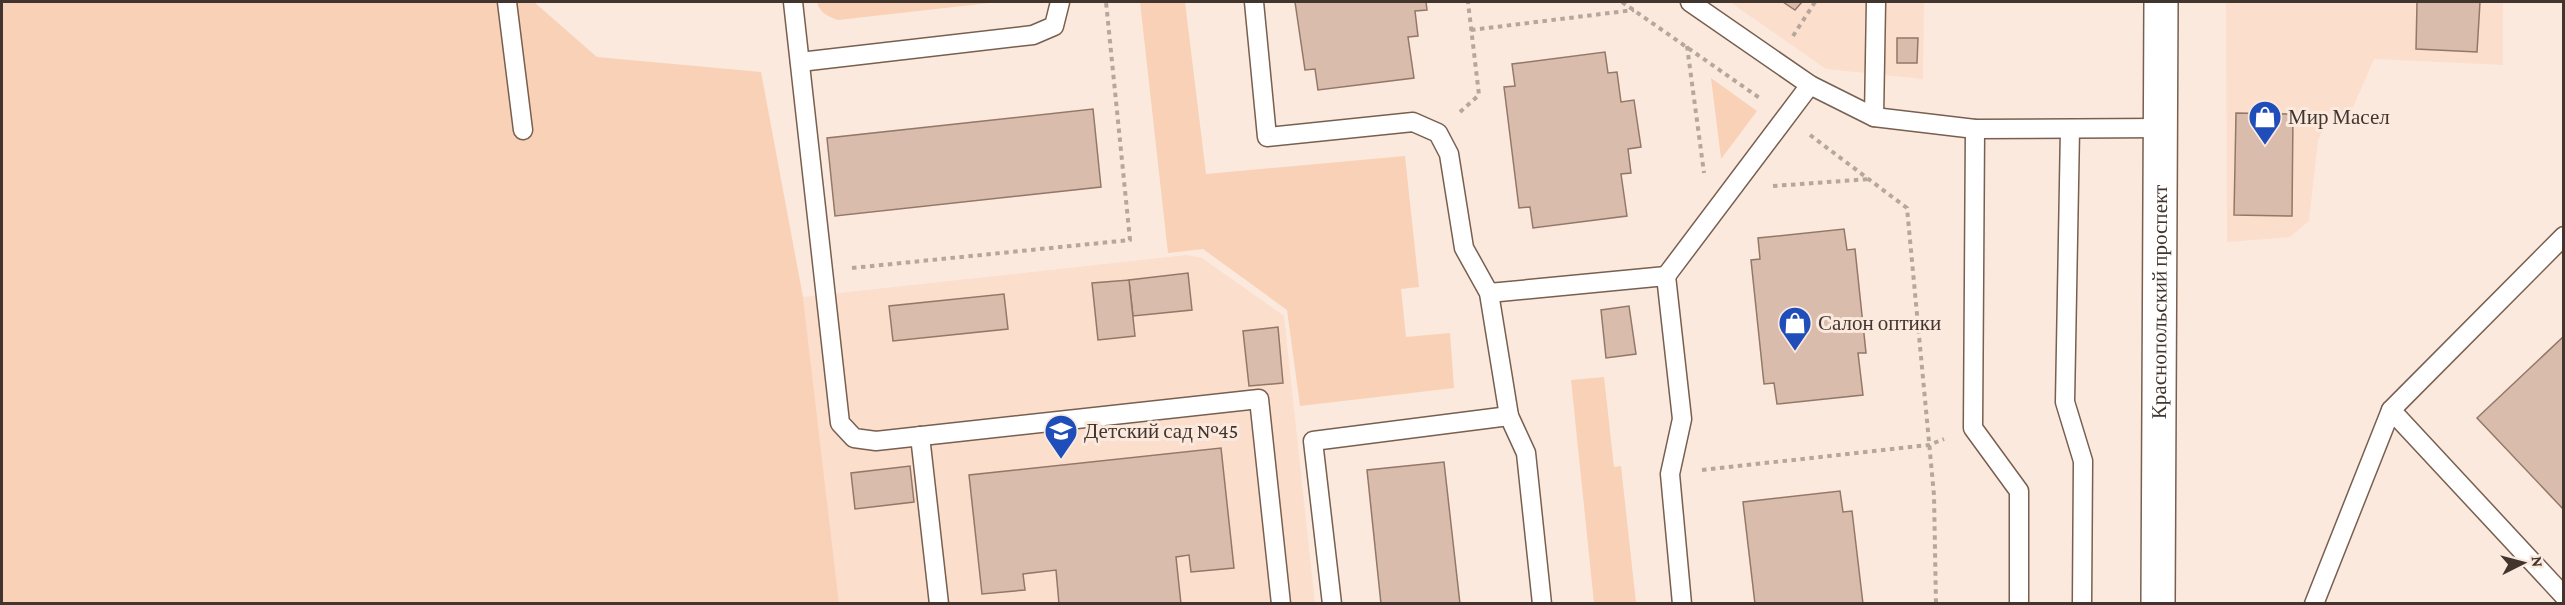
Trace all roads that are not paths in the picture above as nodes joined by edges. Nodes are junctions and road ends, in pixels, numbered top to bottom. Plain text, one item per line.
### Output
1 (507, 2) edge
2 (793, 2) edge
3 (1060, 2) edge
4 (1254, 2) edge
5 (1690, 2) edge
6 (1876, 2) edge
7 (2165, 4) edge
8 (800, 62) junction
9 (1810, 85) junction
10 (1874, 117) junction
11 (2161, 128) junction
12 (1975, 129) junction
13 (2070, 129) junction
14 (523, 130) dead end
15 (2564, 236) edge
16 (1666, 276) junction
17 (1490, 293) junction
18 (2391, 410) junction
19 (1509, 416) junction
20 (920, 436) junction
21 (2564, 596) edge
22 (939, 603) edge
23 (1281, 603) edge
24 (1332, 603) edge
25 (1542, 603) edge
26 (1682, 603) edge
27 (2019, 603) edge
28 (2082, 603) edge
29 (2158, 603) edge
30 (2314, 603) edge

1 - 14 lane
2 - 8 lane
3 - 8 lane
4 - 17 lane
5 - 9 lane
6 - 10 lane
7 - 11 street, Краснопольский проспект
8 - 20 lane
9 - 10 lane
9 - 16 lane
10 - 12 lane
11 - 13 lane
11 - 29 street, Краснопольский проспект
12 - 13 lane
12 - 27 lane
13 - 28 lane
15 - 18 lane
16 - 17 lane
16 - 26 lane
17 - 19 lane
18 - 21 lane
18 - 30 lane
19 - 24 lane
19 - 25 lane
20 - 22 lane
20 - 23 lane

